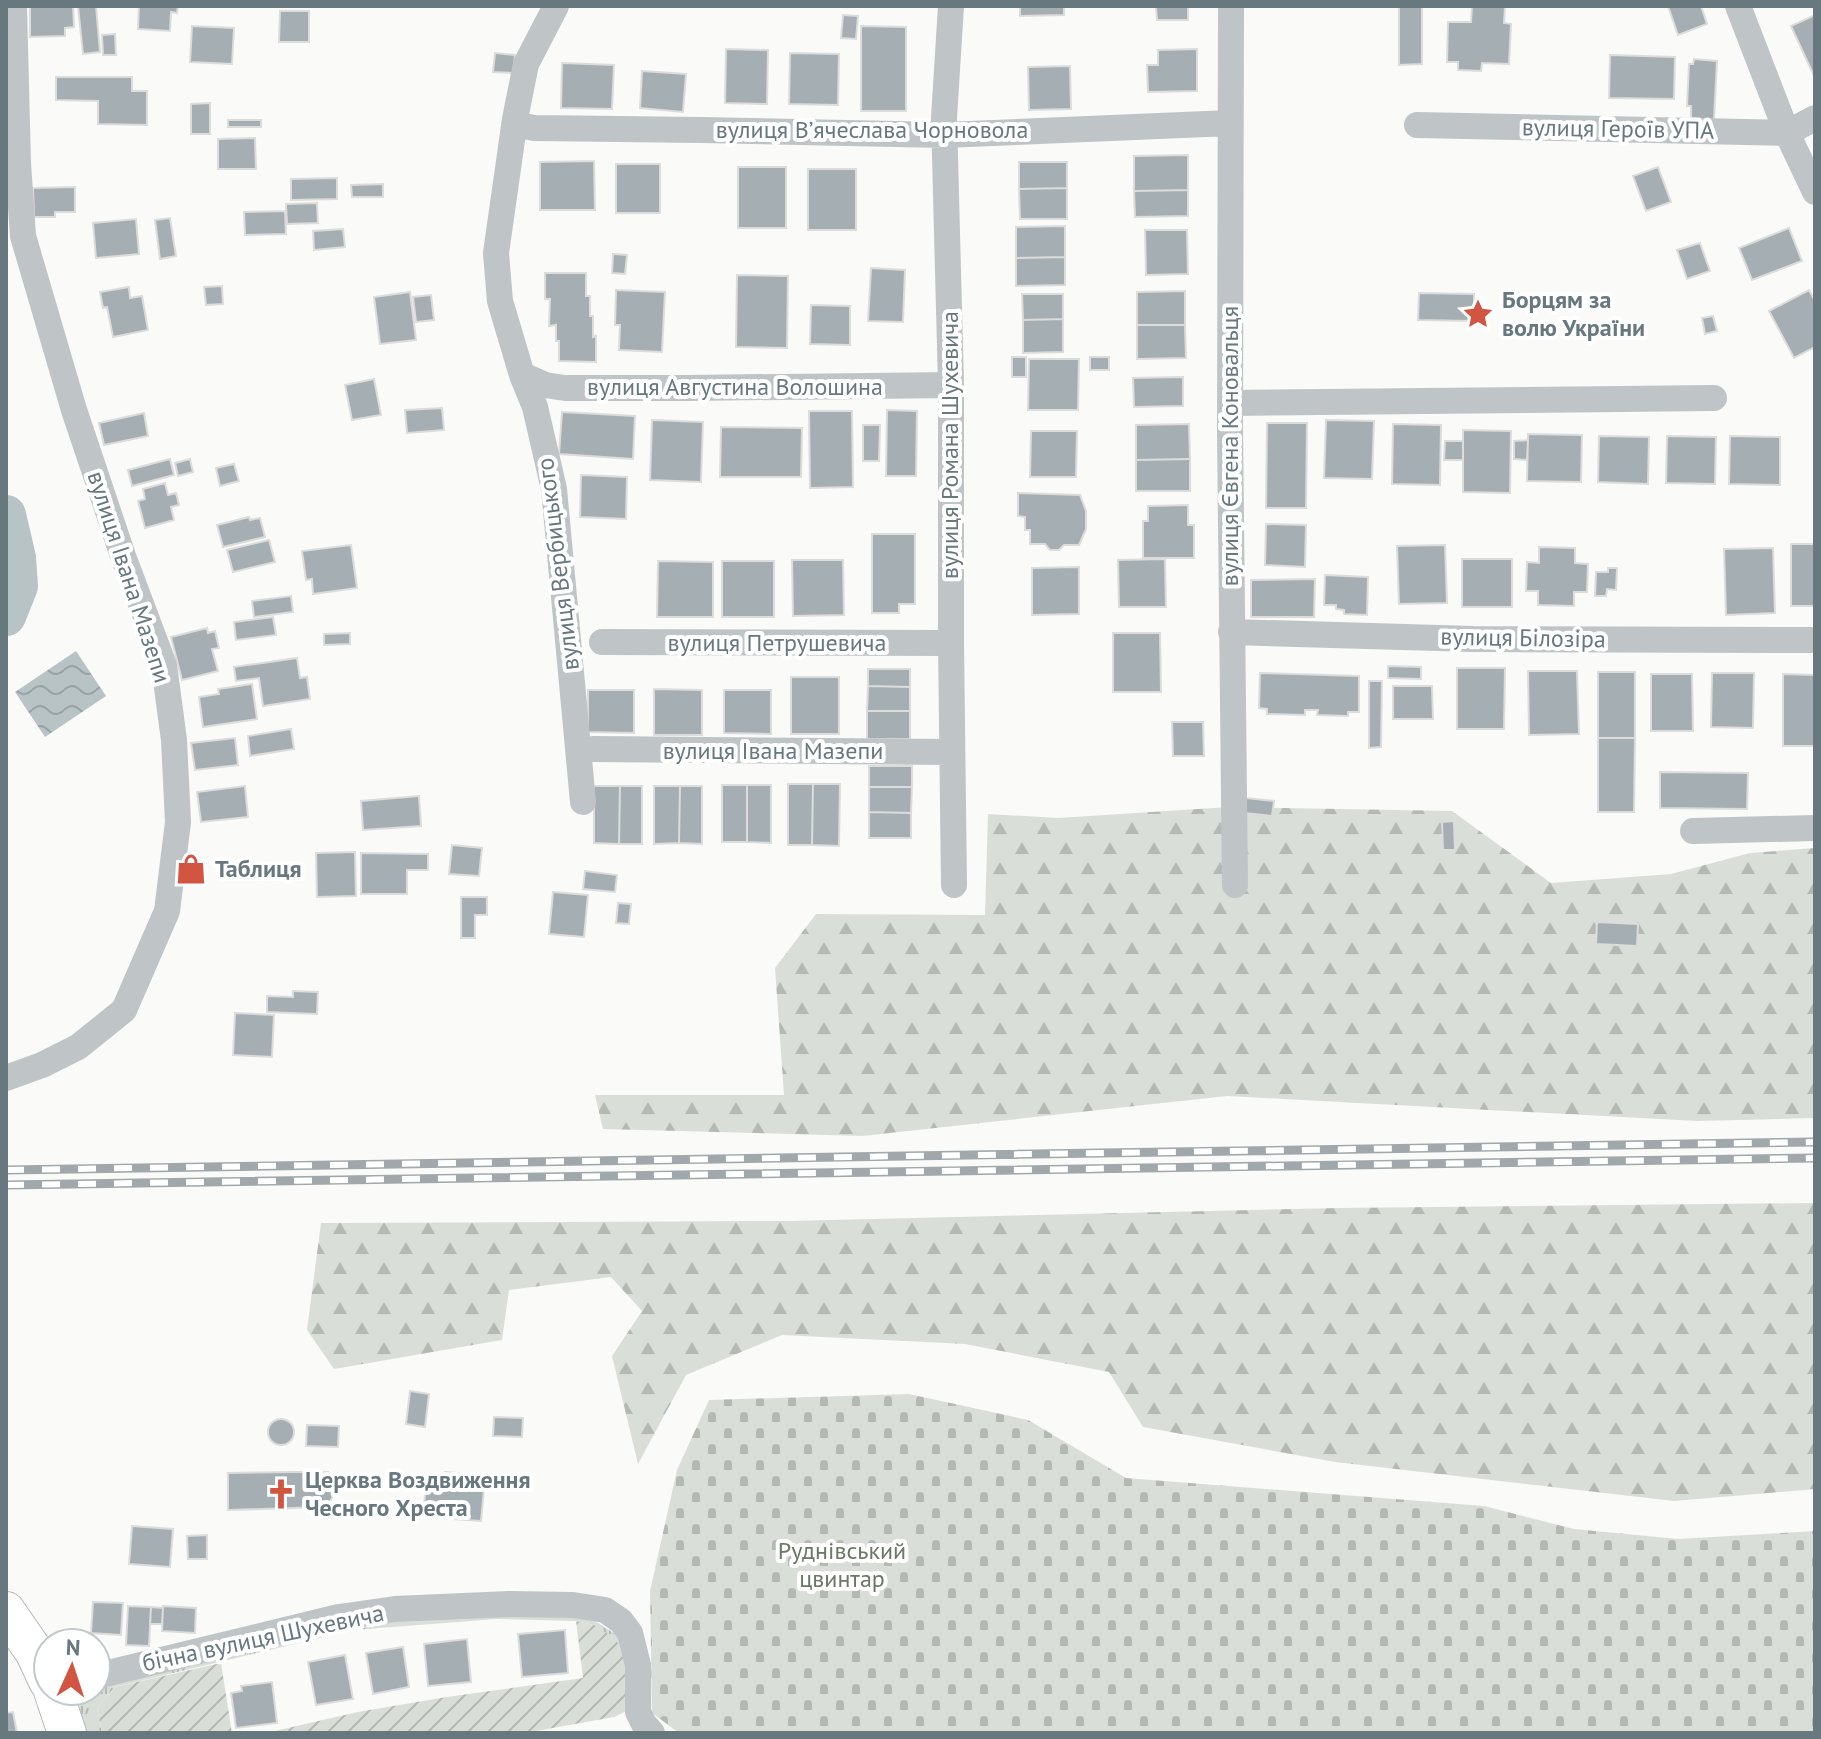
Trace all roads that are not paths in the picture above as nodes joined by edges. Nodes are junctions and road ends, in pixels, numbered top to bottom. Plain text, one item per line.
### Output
1 (14, 6) edge
2 (556, 6) edge
3 (951, 6) edge
4 (1231, 6) edge
5 (1738, 6) edge
6 (1815, 118) edge
7 (515, 119) junction
8 (1230, 123) junction
9 (1417, 125) dead end
10 (1787, 133) junction
11 (944, 135) junction
12 (1815, 192) edge
13 (522, 375) junction
14 (951, 385) junction
15 (1714, 398) dead end
16 (1230, 403) junction
17 (1231, 632) junction
18 (1815, 640) edge
19 (602, 642) dead end
20 (951, 643) junction
21 (593, 749) dead end
22 (952, 752) junction
23 (583, 802) dead end
24 (1815, 828) edge
25 (1693, 831) dead end
26 (954, 885) dead end
27 (1235, 885) dead end
28 (6, 1078) edge
29 (6, 1611) edge
30 (32, 1649) edge
31 (112, 1672) edge
32 (58, 1707) edge
33 (645, 1722) edge
34 (67, 1733) edge

1 - 28 street, вулиця Івана Мазепи
2 - 7 street, вулиця Вербицького
3 - 11 street, вулиця Романа Шухевича
4 - 8 street, вулиця Євгена Коновальця
5 - 10 street
6 - 10 street, вулиця Героїв УПА
7 - 11 street, вулиця Вʼячеслава Чорновола
7 - 13 street, вулиця Вербицького
8 - 11 street, вулиця Вʼячеслава Чорновола
8 - 16 street, вулиця Євгена Коновальця
9 - 10 street, вулиця Героїв УПА
10 - 12 street
11 - 14 street, вулиця Романа Шухевича
13 - 14 street, вулиця Августина Волошина
13 - 23 street, вулиця Вербицького
14 - 20 street, вулиця Романа Шухевича
15 - 16 street
16 - 17 street, вулиця Євгена Коновальця
17 - 18 street, вулиця Білозіра
17 - 27 street, вулиця Євгена Коновальця
19 - 20 street, вулиця Петрушевича
20 - 22 street, вулиця Романа Шухевича
21 - 22 street, вулиця Івана Мазепи
22 - 26 street, вулиця Романа Шухевича
24 - 25 street
29 - 30 main road
31 - 33 street, бічна вулиця Шухевича
32 - 34 main road

